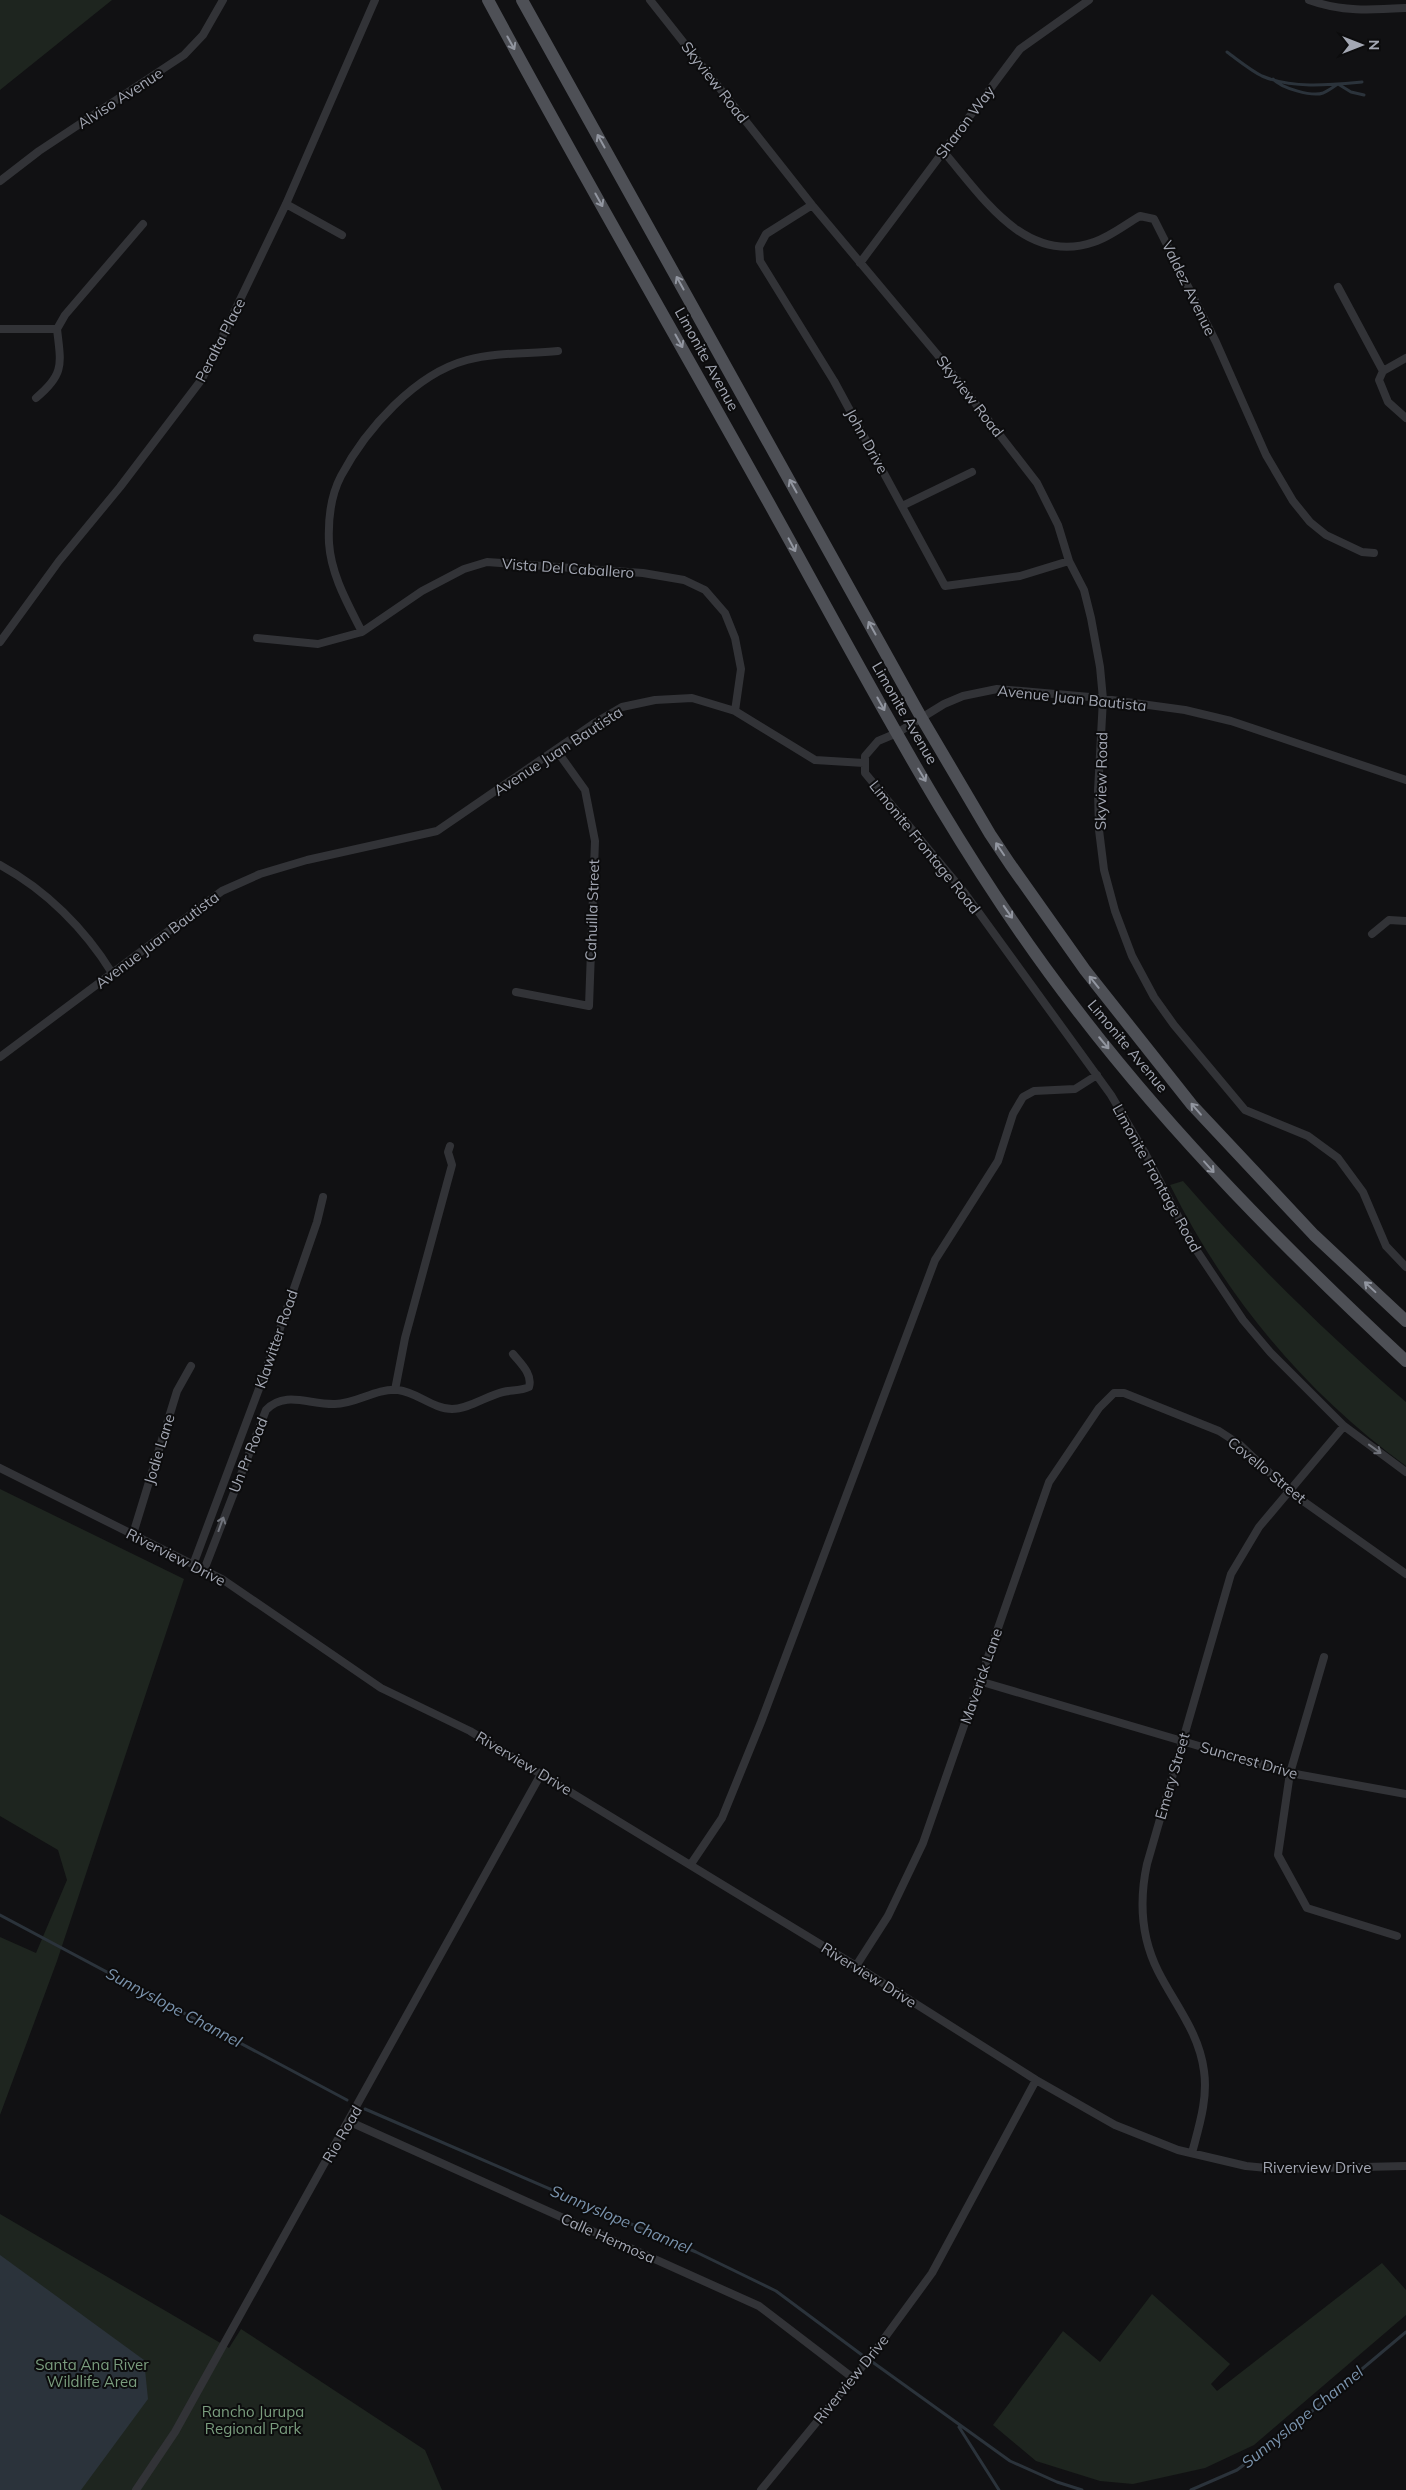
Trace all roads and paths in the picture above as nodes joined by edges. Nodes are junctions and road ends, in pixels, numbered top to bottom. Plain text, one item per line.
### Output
1 (223, 0) edge
2 (375, 0) edge
3 (488, 0) edge
4 (522, 0) edge
5 (650, 0) edge
6 (1089, 0) edge
7 (1309, 0) edge
8 (1406, 8) edge
9 (943, 151) junction
10 (0, 181) edge
11 (286, 204) junction
12 (812, 205) junction
13 (143, 224) dead end
14 (342, 235) dead end
15 (860, 263) junction
16 (1338, 287) dead end
17 (0, 329) edge
18 (56, 329) junction
19 (558, 352) dead end
20 (1406, 358) edge
21 (1383, 370) junction
22 (36, 398) dead end
23 (1406, 418) edge
24 (972, 472) dead end
25 (902, 506) junction
26 (1374, 553) dead end
27 (1069, 561) junction
28 (362, 632) junction
29 (257, 638) dead end
30 (0, 642) edge
31 (1103, 699) junction
32 (735, 711) junction
33 (921, 717) junction
34 (897, 733) junction
35 (557, 751) junction
36 (864, 763) junction
37 (1406, 780) edge
38 (0, 865) edge
39 (1406, 921) edge
40 (1372, 934) dead end
41 (112, 973) junction
42 (516, 992) dead end
43 (0, 1057) edge
44 (1097, 1076) junction
45 (450, 1146) dead end
46 (323, 1197) dead end
47 (1406, 1267) edge
48 (1406, 1321) edge
49 (513, 1354) dead end
50 (1406, 1361) edge
51 (191, 1366) dead end
52 (395, 1390) junction
53 (1114, 1393) joint
54 (255, 1401) junction
55 (268, 1407) junction
56 (1344, 1426) junction
57 (0, 1468) edge
58 (1406, 1472) edge
59 (1289, 1491) junction
60 (133, 1534) junction
61 (193, 1565) junction
62 (204, 1570) junction
63 (1406, 1574) edge
64 (1324, 1657) dead end
65 (979, 1681) junction
66 (1182, 1741) junction
67 (541, 1774) junction
68 (1290, 1774) junction
69 (1406, 1792) edge
70 (690, 1864) junction
71 (1397, 1936) dead end
72 (856, 1966) junction
73 (1036, 2080) junction
74 (348, 2121) junction
75 (1192, 2153) junction
76 (1406, 2166) edge
77 (853, 2378) junction
78 (136, 2490) edge
79 (761, 2490) edge

1 - 10 street, Alviso Avenue
2 - 11 street, Peralta Place
3 -> 34 main road, Limonite Avenue
33 -> 4 main road, Limonite Avenue
5 - 12 street, Skyview Road
6 - 9 street, Sharon Way
7 - 8 street
9 - 15 street, Sharon Way
9 - 26 street, Valdez Avenue
11 - 14 street
11 - 30 street, Peralta Place
12 - 15 street, Skyview Road
12 - 25 street, John Drive
13 - 18 street
15 - 27 street, Skyview Road
16 - 21 street
17 - 18 street
18 - 22 street
19 - 28 street
20 - 21 street
21 - 23 street
24 - 25 street
25 - 27 street, John Drive
27 - 31 street, Skyview Road
28 - 29 street, Vista Del Caballero
28 - 32 street, Vista Del Caballero
31 - 33 street, Avenue Juan Bautista
31 - 37 street, Avenue Juan Bautista
31 - 47 street, Skyview Road
32 - 35 street, Avenue Juan Bautista
32 - 36 street, Avenue Juan Bautista
33 - 34 street, Avenue Juan Bautista
48 -> 33 main road, Limonite Avenue
34 - 36 street, Avenue Juan Bautista
34 -> 50 main road, Limonite Avenue
35 - 41 street, Avenue Juan Bautista
35 - 42 street, Cahuilla Street
36 - 44 street, Limonite Frontage Road
38 - 41 street
39 - 40 street
41 - 43 street, Avenue Juan Bautista
44 - 56 street, Limonite Frontage Road
44 - 70 street
45 - 52 street
46 - 54 street, Klawitter Road
49 - 52 street, Un Pr Road
51 - 60 street, Jodie Lane
52 - 55 street, Un Pr Road
53 - 59 street, Covello Street
53 - 65 street, Maverick Lane
54 - 55 street
54 - 61 street, Klawitter Road
62 -> 55 street, Un Pr Road
56 -> 58 street, Limonite Frontage Road
56 - 59 street, Emery Street
57 - 60 street, Riverview Drive
59 - 63 street, Covello Street
59 - 66 street, Emery Street
60 - 61 street, Riverview Drive
61 - 62 street, Riverview Drive
62 - 67 street, Riverview Drive
64 - 68 street
65 - 66 street, Suncrest Drive
65 - 72 street, Maverick Lane
66 - 68 street, Suncrest Drive
66 - 75 street, Emery Street
67 - 70 street, Riverview Drive
67 - 74 street, Rio Road
68 - 69 street, Suncrest Drive
68 - 71 street
70 - 72 street, Riverview Drive
72 - 73 street, Riverview Drive
73 - 75 street, Riverview Drive
73 - 77 street, Riverview Drive
74 - 77 street, Calle Hermosa
74 - 78 street, Rio Road
75 - 76 street, Riverview Drive
77 - 79 street, Riverview Drive

